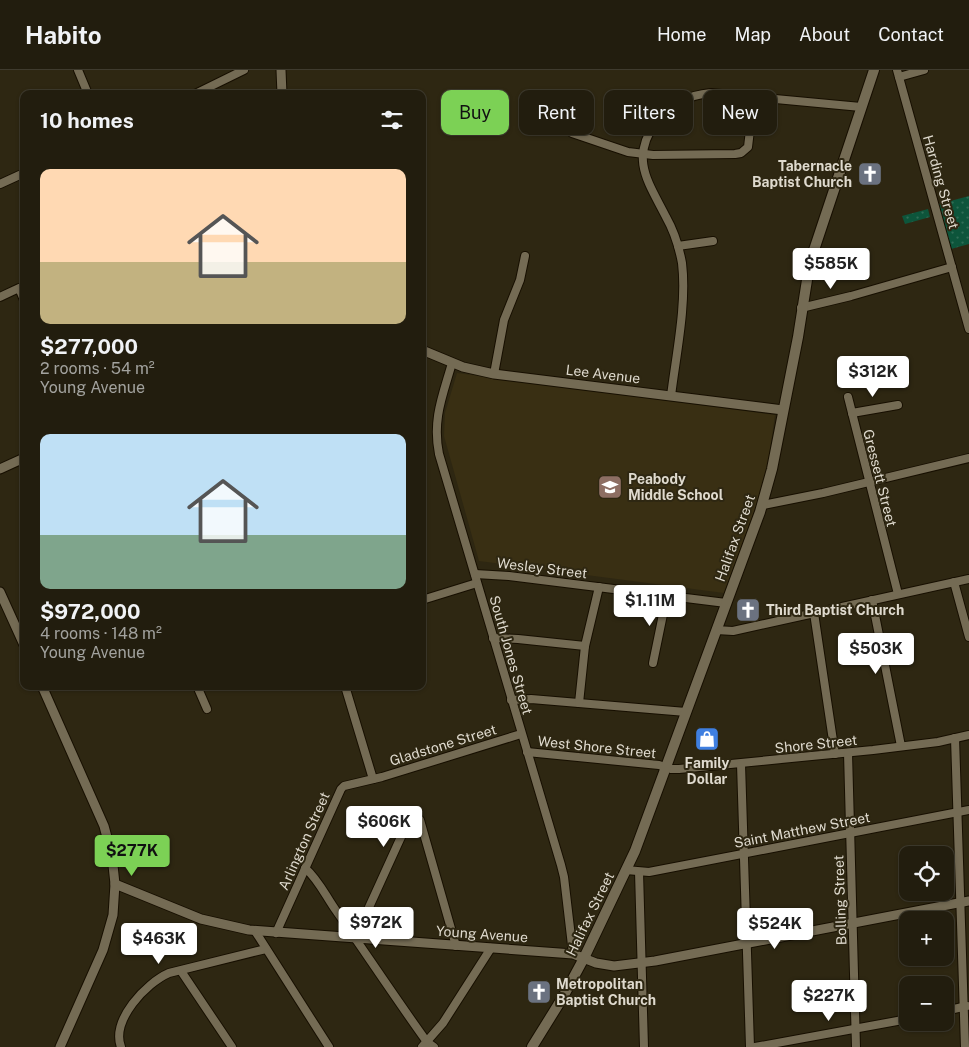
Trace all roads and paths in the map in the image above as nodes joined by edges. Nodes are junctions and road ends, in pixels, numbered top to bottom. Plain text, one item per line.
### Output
1 (78, 70) edge
2 (244, 70) edge
3 (281, 70) edge
4 (874, 70) edge
5 (924, 70) edge
6 (898, 74) edge
7 (86, 90) edge
8 (203, 90) edge
9 (282, 90) edge
10 (703, 93) edge
11 (777, 98) edge
12 (861, 107) junction
13 (577, 135) edge
14 (750, 135) edge
15 (643, 154) junction
16 (20, 175) edge
17 (0, 184) edge
18 (713, 241) dead end
19 (678, 246) junction
20 (525, 256) dead end
21 (952, 266) junction
22 (20, 290) edge
23 (0, 297) edge
24 (801, 308) junction
25 (969, 330) edge
26 (426, 352) edge
27 (452, 363) junction
28 (494, 374) junction
29 (671, 396) junction
30 (848, 397) dead end
31 (898, 405) dead end
32 (783, 410) junction
33 (852, 413) junction
34 (969, 458) edge
35 (20, 460) edge
36 (0, 469) edge
37 (869, 481) junction
38 (763, 505) junction
39 (475, 574) junction
40 (969, 579) edge
41 (954, 582) junction
42 (477, 583) junction
43 (599, 587) junction
44 (0, 592) edge
45 (898, 594) junction
46 (667, 596) junction
47 (426, 599) edge
48 (872, 600) junction
49 (726, 603) junction
50 (814, 613) junction
51 (716, 630) junction
52 (20, 636) edge
53 (969, 637) edge
54 (493, 638) junction
55 (585, 646) junction
56 (654, 663) dead end
57 (44, 690) edge
58 (199, 690) edge
59 (346, 690) edge
60 (511, 700) junction
61 (579, 703) junction
62 (207, 709) dead end
63 (686, 712) junction
64 (521, 734) junction
65 (969, 735) edge
66 (955, 738) junction
67 (901, 746) junction
68 (527, 752) junction
69 (848, 753) junction
70 (835, 754) junction
71 (741, 764) junction
72 (665, 767) junction
73 (373, 779) junction
74 (969, 810) edge
75 (957, 813) junction
76 (850, 833) junction
77 (744, 854) junction
78 (305, 868) junction
79 (626, 870) junction
80 (639, 872) junction
81 (115, 884) junction
82 (965, 902) edge
83 (852, 923) junction
84 (255, 931) junction
85 (276, 933) junction
86 (355, 938) junction
87 (746, 943) junction
88 (456, 946) junction
89 (491, 948) junction
90 (266, 949) junction
91 (573, 954) junction
92 (584, 958) junction
93 (642, 963) junction
94 (182, 970) junction
95 (966, 1006) edge
96 (899, 1021) edge
97 (856, 1028) junction
98 (428, 1045) edge
99 (60, 1047) edge
100 (121, 1047) edge
101 (232, 1047) edge
102 (329, 1047) edge
103 (532, 1047) edge
104 (644, 1047) edge
105 (750, 1047) edge
106 (755, 1047) edge
107 (856, 1047) edge
108 (965, 1047) edge

1 - 7 street
2 - 8 street
3 - 9 street
4 - 12 main road, Halifax Street
5 - 6 street
6 - 21 street, Harding Street
10 - 15 street
11 - 12 street
12 - 24 main road, Halifax Street
13 - 15 street
14 - 15 street
15 - 19 street
16 - 17 street
18 - 19 street
19 - 29 street
20 - 28 street
21 - 24 street
21 - 25 street, Harding Street
22 - 23 street
24 - 32 main road, Halifax Street
26 - 27 street, Lee Avenue
27 - 28 street, Lee Avenue
27 - 39 street, South Jones Street
28 - 29 street, Lee Avenue
29 - 32 street, Lee Avenue
30 - 33 street
31 - 33 street, Gressett Street
32 - 38 main road, Halifax Street
33 - 37 street, Gressett Street
34 - 37 street
35 - 36 street
37 - 38 street
37 - 45 street, Gressett Street
38 - 49 main road, Halifax Street
39 - 42 street, South Jones Street
39 - 43 street, Wesley Street
40 - 41 street
41 - 45 street
41 - 53 street
42 - 47 street
42 - 54 street, South Jones Street
43 - 46 street, Wesley Street
43 - 55 street
44 - 52 street
45 - 48 street
46 - 49 street, Wesley Street
46 - 56 street
48 - 50 street
48 - 67 street
49 - 51 main road, Halifax Street
50 - 51 street
50 - 70 street
51 - 63 main road, Halifax Street
54 - 55 street
54 - 60 street, South Jones Street
55 - 61 street
57 - 81 street
58 - 62 street
59 - 73 street
60 - 61 street
60 - 64 street, South Jones Street
61 - 63 street
63 - 72 main road, Halifax Street
64 - 68 street, South Jones Street
64 - 73 street, Gladstone Street
65 - 66 street, Shore Street
66 - 67 street, Shore Street
66 - 75 street
67 - 69 street, Shore Street
68 - 72 street, West Shore Street
68 - 91 street, South Jones Street
69 - 70 street, Shore Street
69 - 76 street, Bolling Street
70 - 71 street, Shore Street
71 - 72 street, Shore Street
71 - 77 street
72 - 79 main road, Halifax Street
73 - 78 street, Arlington Street
74 - 75 street, Saint Matthew Street
75 - 76 street, Saint Matthew Street
75 - 82 street
76 - 77 street, Saint Matthew Street
76 - 83 street, Bolling Street
77 - 80 street, Saint Matthew Street
77 - 87 street
78 - 85 street, Arlington Street
78 - 86 street
79 - 80 street, Saint Matthew Street
79 - 92 main road, Halifax Street
80 - 93 street
81 - 84 street, Young Avenue
81 - 99 street
82 - 83 street, Young Avenue
82 - 95 street
83 - 87 street, Young Avenue
83 - 97 street, Bolling Street
84 - 85 street, Young Avenue
84 - 90 street
85 - 86 street, Young Avenue
86 - 88 street, Young Avenue
86 - 88 street
86 - 98 street
87 - 93 street, Young Avenue
87 - 105 street
88 - 89 street, Young Avenue
89 - 91 street, Young Avenue
89 - 98 street
90 - 94 street
90 - 102 street
91 - 92 street, Young Avenue
92 - 93 street, Young Avenue
92 - 103 main road, Halifax Street
93 - 104 street
94 - 100 street
94 - 101 street
95 - 108 street
96 - 97 street
97 - 106 street
97 - 107 street, Bolling Street

